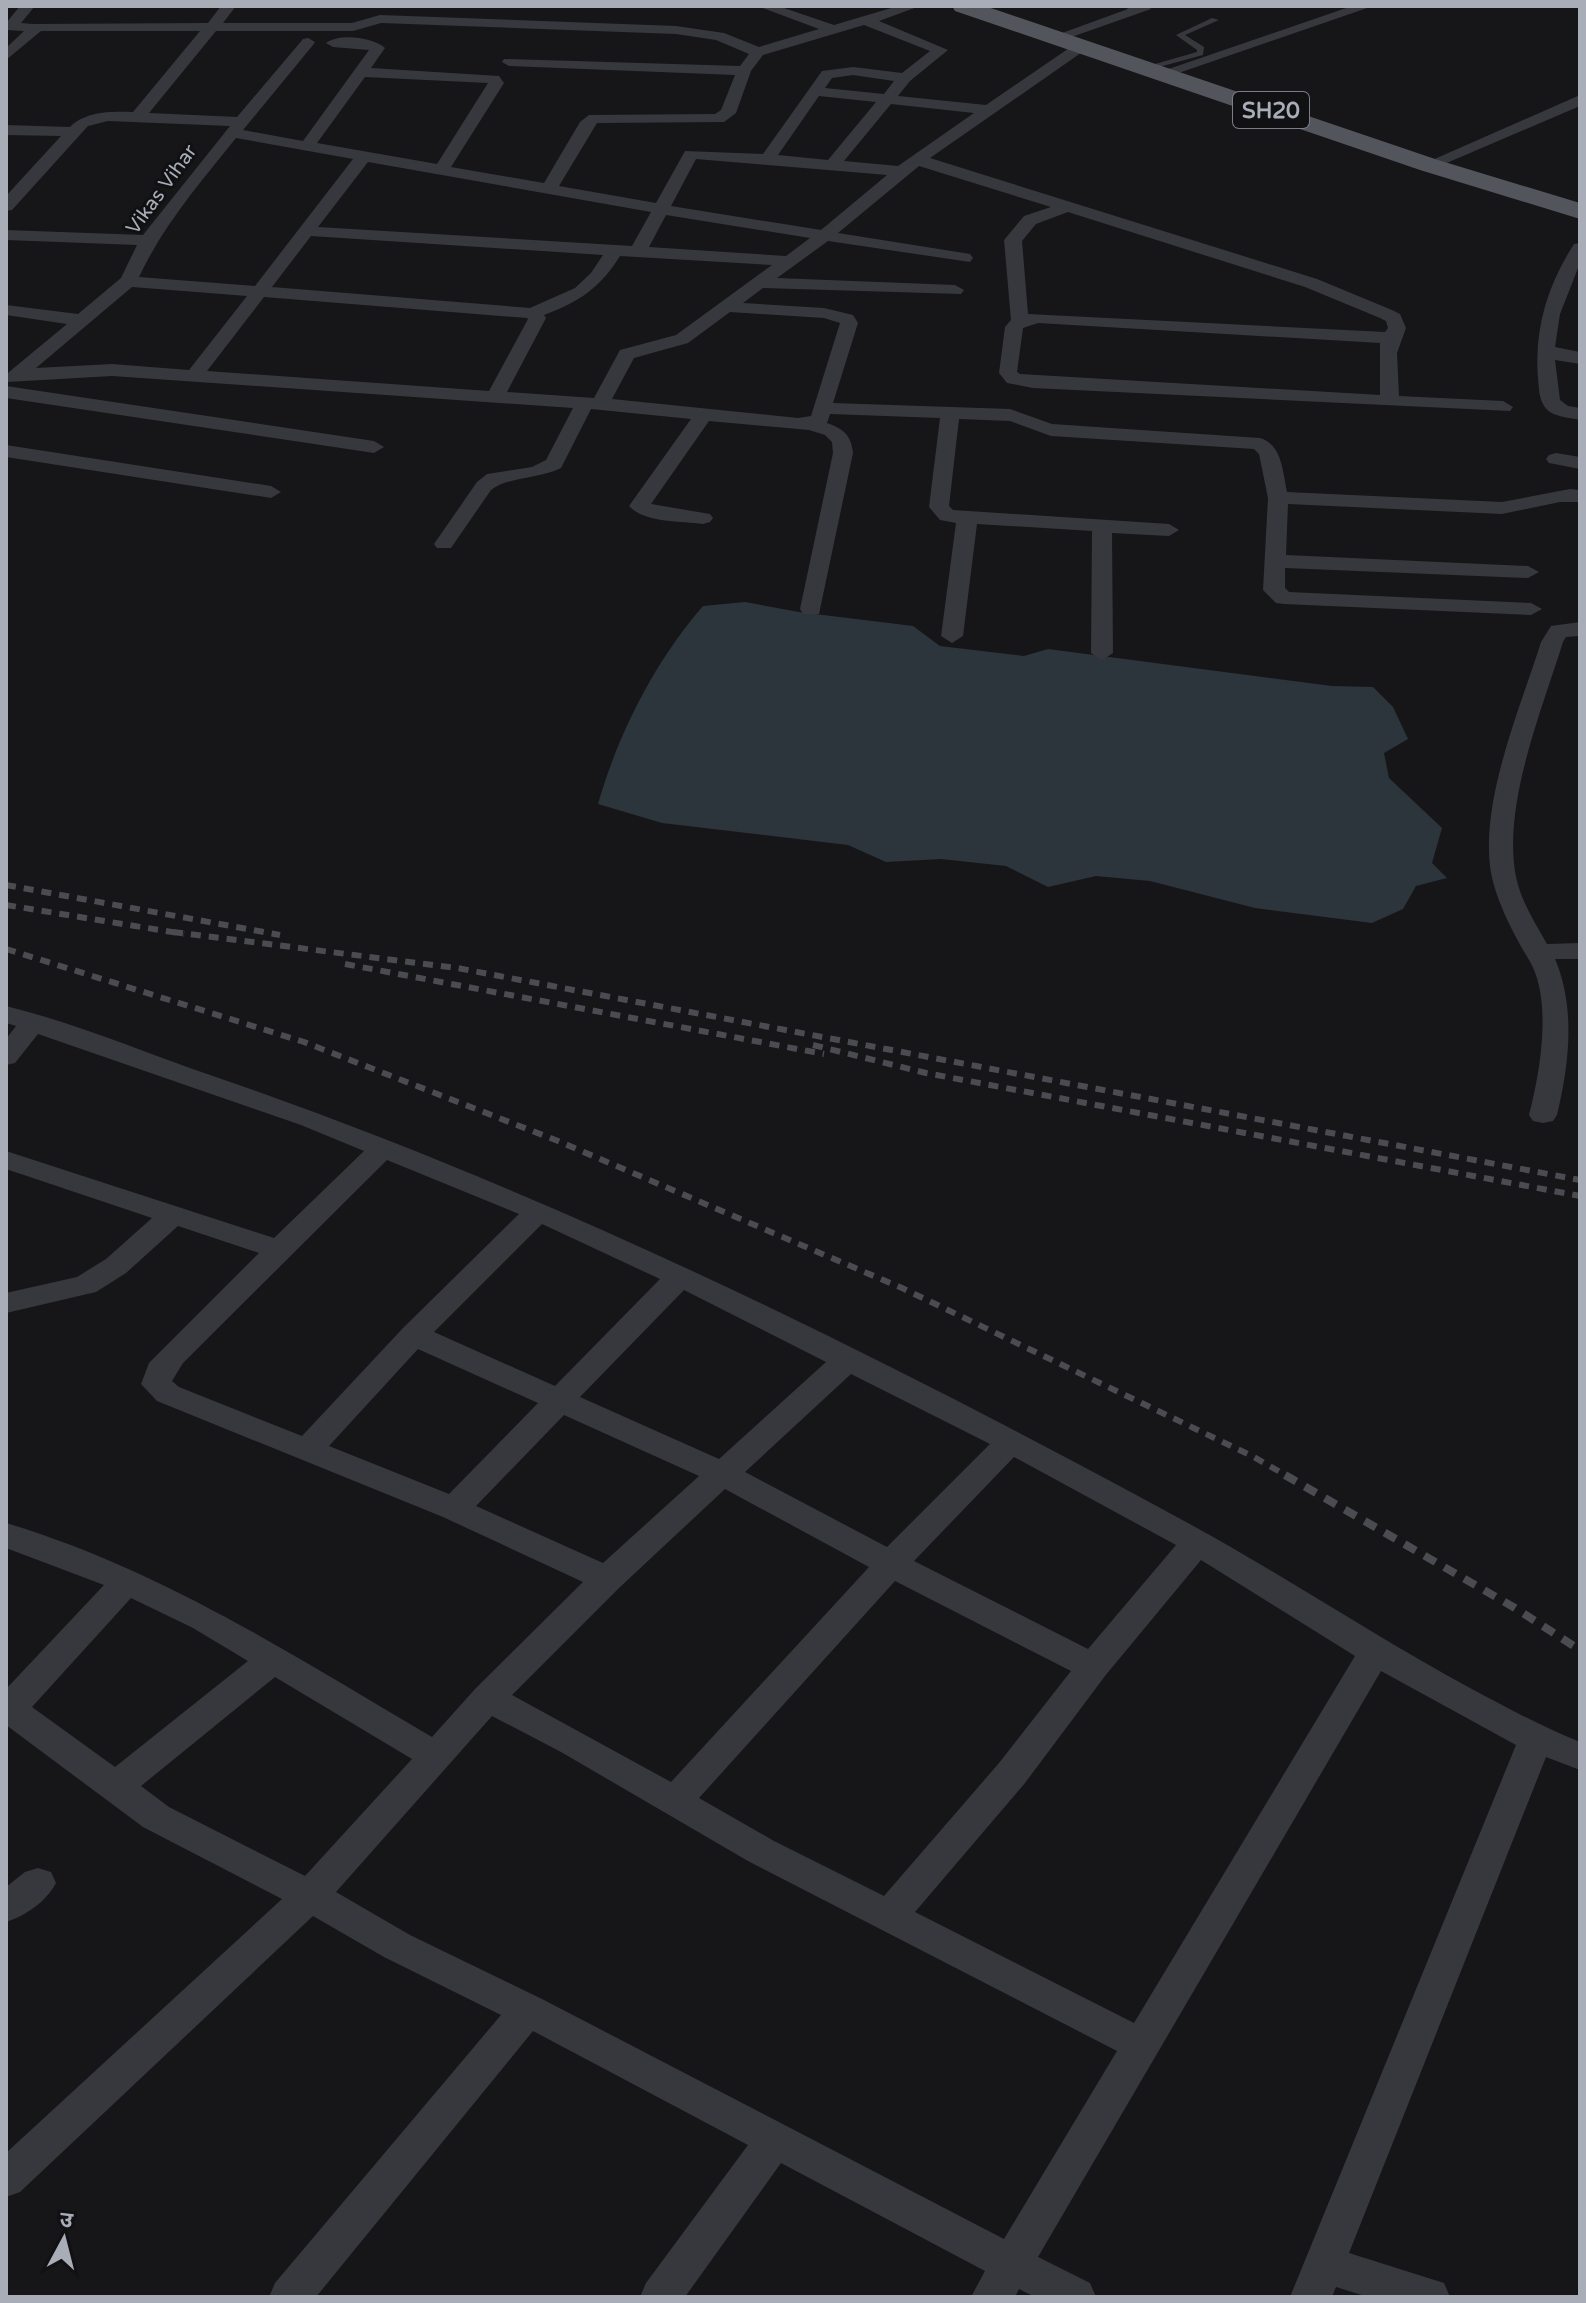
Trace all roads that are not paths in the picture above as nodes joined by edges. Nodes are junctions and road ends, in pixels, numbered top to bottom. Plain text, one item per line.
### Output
1 (28, 6) edge
2 (229, 6) edge
3 (764, 6) edge
4 (913, 6) edge
5 (963, 6) edge
6 (1366, 6) edge
7 (1143, 7) edge
8 (385, 12) edge
9 (1215, 20) dead end
10 (867, 21) junction
11 (8, 26) edge
12 (37, 27) junction
13 (208, 28) junction
14 (835, 30) junction
15 (304, 35) junction
16 (1058, 37) junction
17 (1083, 45) junction
18 (758, 52) junction
19 (6, 56) edge
20 (509, 62) dead end
21 (744, 71) junction
22 (1158, 71) junction
23 (360, 72) junction
24 (905, 78) junction
25 (814, 91) junction
26 (888, 98) junction
27 (1580, 100) edge
28 (989, 110) junction
29 (137, 117) junction
30 (238, 128) junction
31 (6, 130) edge
32 (72, 132) junction
33 (307, 146) junction
34 (364, 156) junction
35 (767, 159) junction
36 (918, 160) junction
37 (833, 164) junction
38 (1429, 165) junction
39 (441, 170) junction
40 (901, 171) junction
41 (549, 189) junction
42 (6, 206) edge
43 (1067, 207) junction
44 (661, 209) junction
45 (1580, 211) edge
46 (308, 231) junction
47 (6, 235) edge
48 (825, 235) junction
49 (148, 240) junction
50 (1580, 248) edge
51 (614, 251) junction
52 (638, 252) junction
53 (964, 258) dead end
54 (790, 261) junction
55 (128, 281) junction
56 (761, 283) junction
57 (258, 290) junction
58 (955, 290) dead end
59 (728, 307) junction
60 (6, 310) edge
61 (532, 313) junction
62 (81, 320) junction
63 (1020, 321) junction
64 (1389, 338) junction
65 (1544, 353) junction
66 (1580, 358) edge
67 (194, 376) junction
68 (9, 385) edge
69 (494, 398) junction
70 (1390, 401) junction
71 (592, 404) junction
72 (1503, 407) dead end
73 (950, 412) junction
74 (1580, 414) edge
75 (703, 415) junction
76 (817, 416) junction
77 (374, 447) dead end
78 (6, 451) edge
79 (1556, 459) dead end
80 (1580, 463) edge
81 (271, 492) dead end
82 (1580, 496) edge
83 (1278, 498) junction
84 (703, 518) dead end
85 (967, 519) junction
86 (1102, 526) junction
87 (1169, 530) dead end
88 (444, 544) dead end
89 (1275, 561) junction
90 (1528, 572) dead end
91 (811, 609) dead end
92 (1531, 609) dead end
93 (1580, 629) edge
94 (952, 636) dead end
95 (1102, 653) dead end
96 (1580, 951) edge
97 (1536, 952) junction
98 (19, 1018) edge
99 (6, 1057) edge
100 (1543, 1115) dead end
101 (382, 1149) junction
102 (6, 1160) edge
103 (538, 1211) junction
104 (173, 1215) junction
105 (279, 1250) junction
106 (680, 1276) junction
107 (6, 1303) edge
108 (414, 1335) junction
109 (847, 1360) junction
110 (558, 1399) junction
111 (1011, 1441) junction
112 (308, 1449) junction
113 (723, 1474) junction
114 (454, 1509) junction
115 (6, 1535) edge
116 (1197, 1542) junction
117 (891, 1564) junction
118 (607, 1579) junction
119 (127, 1581) junction
120 (1375, 1652) junction
121 (273, 1659) junction
122 (1093, 1667) junction
123 (487, 1698) junction
124 (8, 1710) edge
125 (1536, 1739) junction
126 (434, 1755) junction
127 (1580, 1756) edge
128 (114, 1788) junction
129 (676, 1800) junction
130 (38, 1883) dead end
131 (310, 1896) junction
132 (6, 1907) edge
133 (888, 1917) junction
134 (528, 2010) junction
135 (1142, 2045) junction
136 (775, 2139) junction
137 (6, 2179) edge
138 (1317, 2280) edge
139 (1002, 2281) edge
140 (290, 2297) edge
141 (661, 2297) edge
142 (1075, 2297) edge
143 (1429, 2297) edge

1 - 11 street
2 - 13 street
3 - 14 street
4 - 10 street
5 - 16 main road, SH20
6 - 22 street
7 - 16 street
8 - 15 street
8 - 18 street
9 - 22 lane
10 - 14 street
10 - 24 street
11 - 12 street
12 - 13 street
12 - 19 street
13 - 15 street
13 - 29 street
14 - 18 street
15 - 23 street
15 - 30 street, Vikas Vihar
16 - 17 main road, SH20
17 - 22 main road, SH20
17 - 28 street
18 - 21 street
20 - 21 street
21 - 41 street
22 - 38 main road, SH20
23 - 33 street
23 - 39 street
24 - 25 street
24 - 26 street
25 - 26 street
25 - 35 street
26 - 28 street
26 - 37 street
27 - 38 street
28 - 36 street
29 - 30 street
29 - 32 street
30 - 33 street
30 - 49 street, Vikas Vihar
31 - 32 street
32 - 42 street
33 - 34 street
34 - 39 street
34 - 46 street
35 - 37 street
35 - 44 street
36 - 40 street
36 - 43 street
37 - 40 street
38 - 45 main road, SH20
39 - 41 street
40 - 48 street
41 - 44 street
43 - 63 street
43 - 64 street
44 - 48 street
44 - 52 street
46 - 51 street
46 - 57 street
47 - 49 street
48 - 53 street
48 - 54 street
49 - 55 street, Vikas Vihar
50 - 65 street
51 - 52 street
51 - 61 street
52 - 54 street
54 - 56 street
55 - 57 street
55 - 62 street, Vikas Vihar
56 - 58 street
56 - 59 street
57 - 61 street
57 - 67 street
59 - 71 street
59 - 76 street
60 - 62 street
61 - 69 street
62 - 68 street, Vikas Vihar
63 - 64 street
63 - 70 street
64 - 70 street
65 - 66 street
65 - 74 street
67 - 68 street
67 - 69 street
68 - 77 street
69 - 71 street
70 - 72 street
71 - 75 street
71 - 88 street
73 - 76 street
73 - 83 street
73 - 85 street
75 - 76 street
75 - 84 street
76 - 91 street
78 - 81 street
79 - 80 street
82 - 83 street
83 - 89 street
85 - 86 street
85 - 94 street
86 - 87 street
86 - 95 street
89 - 90 street
89 - 92 street
93 - 97 street
96 - 97 street
97 - 100 street
98 - 99 street
98 - 101 street
101 - 103 street
101 - 105 street
102 - 104 street
103 - 106 street
103 - 108 street
104 - 105 street
104 - 107 street
105 - 112 street
106 - 109 street
106 - 110 street
108 - 110 street
108 - 112 street
109 - 111 street
109 - 113 street
110 - 113 street
110 - 114 street
111 - 116 street
111 - 117 street
112 - 114 street
113 - 117 street
113 - 118 street
114 - 118 street
115 - 119 street
116 - 120 street
116 - 122 street
117 - 122 street
117 - 129 street
118 - 123 street
119 - 121 street
119 - 124 street
120 - 125 street
120 - 135 street
121 - 126 street
121 - 128 street
122 - 133 street
123 - 126 street
123 - 129 street
124 - 128 street
125 - 127 street
125 - 138 street
126 - 131 street
128 - 131 street
129 - 133 street
130 - 132 street
131 - 134 street
131 - 137 street
133 - 135 street
134 - 136 street
134 - 140 street
135 - 139 street
136 - 139 street
136 - 141 street
138 - 143 street
139 - 142 street

